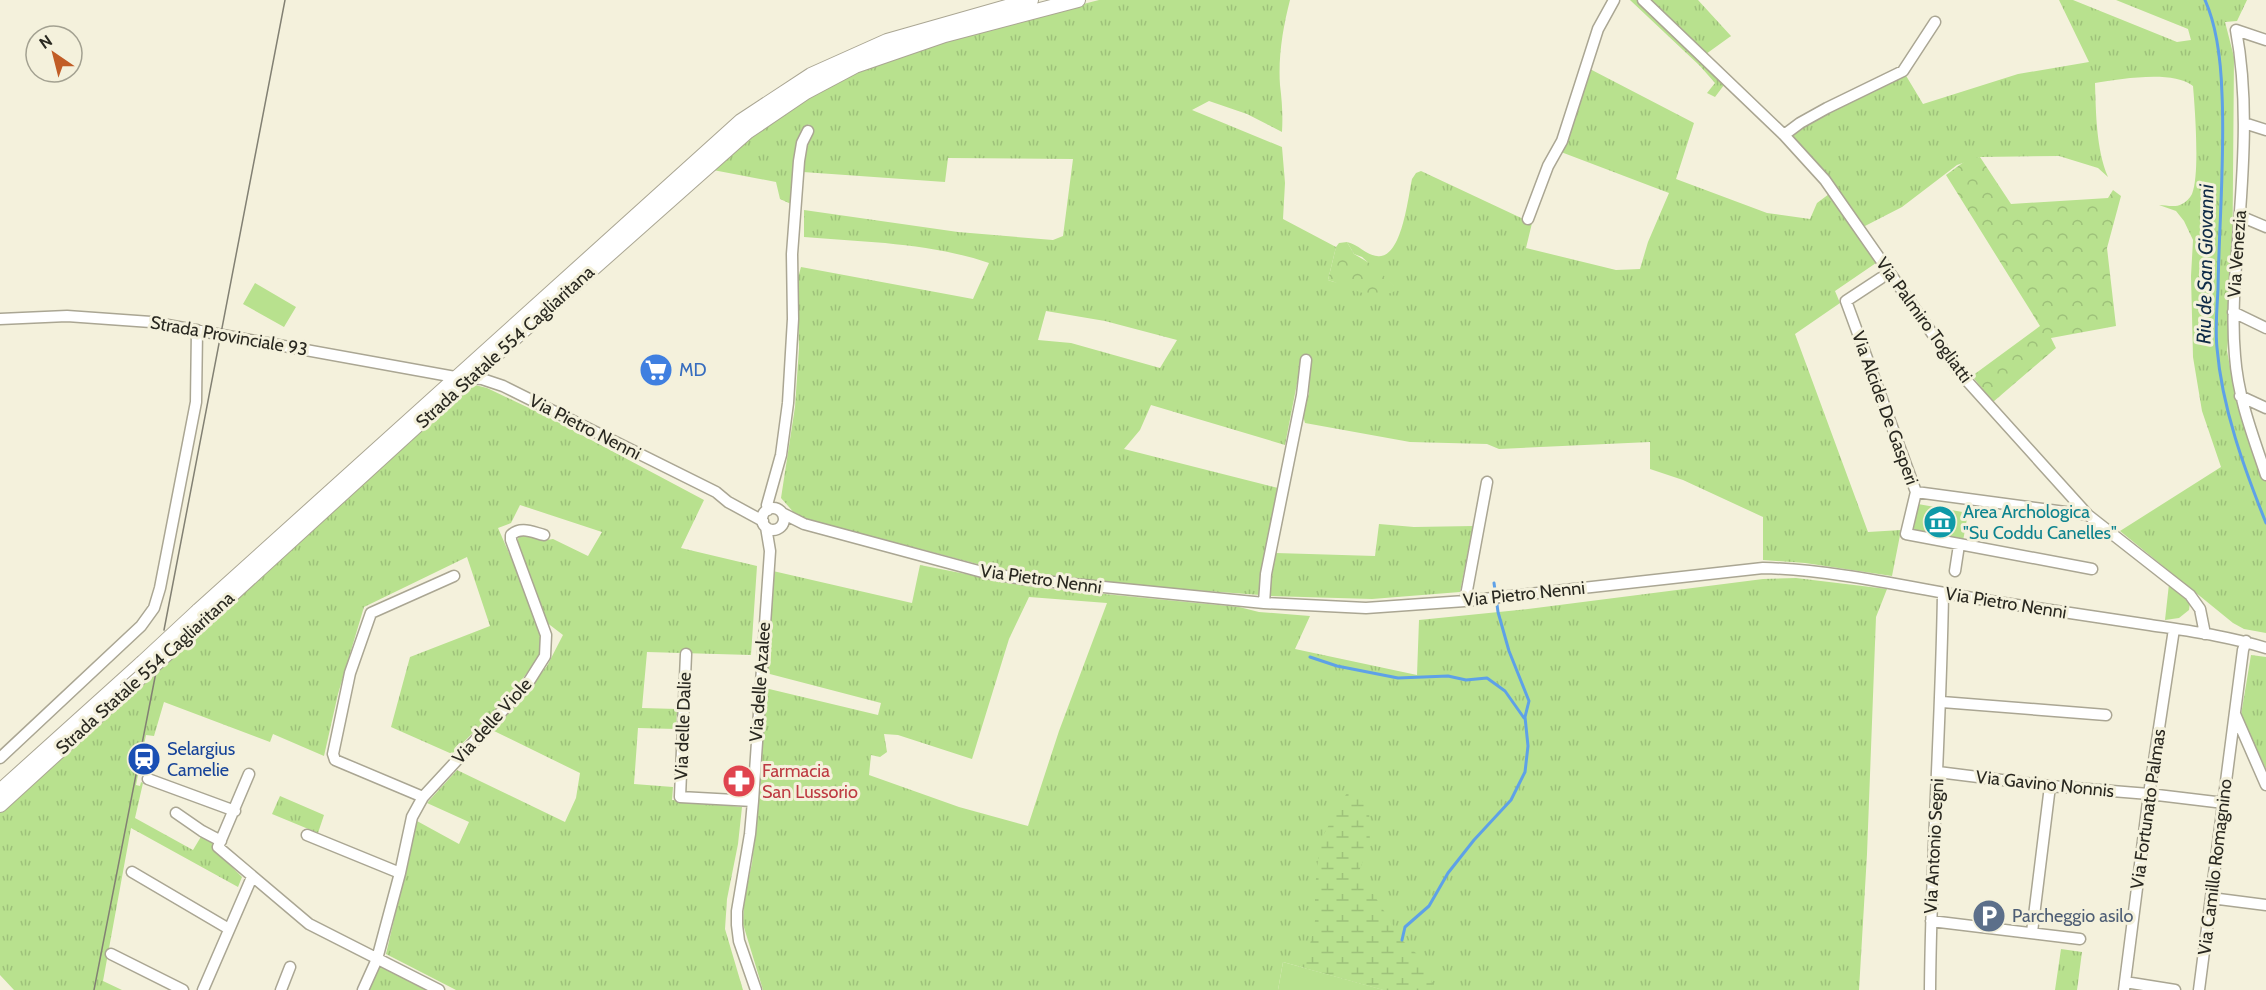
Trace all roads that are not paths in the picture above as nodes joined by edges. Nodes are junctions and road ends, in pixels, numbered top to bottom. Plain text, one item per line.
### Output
1 (1030, 0) edge
2 (1078, 0) edge
3 (1614, 0) edge
4 (1643, 0) edge
5 (1935, 22) dead end
6 (2266, 40) edge
7 (2244, 123) junction
8 (2266, 130) edge
9 (808, 131) dead end
10 (1784, 135) junction
11 (2240, 216) junction
12 (1528, 219) dead end
13 (2266, 227) edge
14 (1881, 278) dead end
15 (2233, 312) junction
16 (0, 319) edge
17 (2266, 328) edge
18 (198, 330) junction
19 (1306, 360) dead end
20 (455, 377) junction
21 (471, 378) junction
22 (2240, 396) junction
23 (2266, 408) edge
24 (2266, 475) edge
25 (1487, 482) dead end
26 (1916, 492) junction
27 (771, 515) junction
28 (2088, 515) junction
29 (804, 524) junction
30 (779, 527) junction
31 (544, 535) dead end
32 (1959, 545) junction
33 (770, 551) junction
34 (2092, 569) dead end
35 (1955, 571) dead end
36 (454, 576) dead end
37 (1943, 593) junction
38 (1465, 601) junction
39 (1263, 603) junction
40 (2174, 629) junction
41 (2205, 634) junction
42 (2246, 641) junction
43 (2266, 641) edge
44 (2266, 648) edge
45 (686, 654) dead end
46 (1942, 702) junction
47 (2235, 714) junction
48 (2106, 715) dead end
49 (2231, 744) junction
50 (2248, 744) junction
51 (0, 758) edge
52 (1938, 772) junction
53 (249, 774) dead end
54 (148, 779) dead end
55 (2266, 785) edge
56 (2050, 786) junction
57 (0, 791) edge
58 (2149, 794) junction
59 (423, 797) junction
60 (753, 801) junction
61 (2224, 803) junction
62 (0, 805) edge
63 (235, 811) junction
64 (176, 813) dead end
65 (307, 835) dead end
66 (221, 841) junction
67 (132, 872) dead end
68 (400, 873) junction
69 (252, 877) junction
70 (2211, 898) junction
71 (2266, 905) edge
72 (1930, 921) junction
73 (229, 929) junction
74 (2032, 932) junction
75 (2080, 939) dead end
76 (111, 954) dead end
77 (377, 958) junction
78 (290, 967) dead end
79 (2125, 986) edge
80 (183, 990) edge
81 (203, 990) edge
82 (281, 990) edge
83 (363, 990) edge
84 (439, 990) edge
85 (756, 990) edge
86 (1930, 990) edge
87 (2175, 990) edge
88 (2199, 990) edge

1 - 20 main road, Strada Statale 554 Cagliaritana
2 - 21 main road, Strada Statale 554 Cagliaritana
3 - 12 street
4 - 10 street, Via Palmiro Togliatti
5 - 10 street
6 - 7 street, Via Venezia
7 - 8 street
7 - 11 street, Via Venezia
9 - 27 street
10 - 28 street, Via Palmiro Togliatti
11 - 13 street
11 - 15 street, Via Venezia
14 - 26 street, Via Alcide De Gasperi
15 - 17 street
15 - 22 street, Via Venezia
16 - 18 street, Strada Provinciale 93
18 - 20 street, Strada Provinciale 93
18 - 51 street
19 - 39 street
20 - 21 street, Via Pietro Nenni
20 - 57 main road, Strada Statale 554 Cagliaritana, bridge
21 - 27 street, Via Pietro Nenni
21 - 62 main road, Strada Statale 554 Cagliaritana, bridge
22 - 23 street
22 - 24 street, Via Venezia
25 - 38 street
26 - 28 street, Via Alcide De Gasperi
26 - 32 street
27 - 29 street, Via Pietro Nenni
27 - 30 street, Via Pietro Nenni
27 - 30 street, Via delle Azalee
27 - 33 street, Via delle Azalee
28 - 41 street, Via Palmiro Togliatti
29 - 30 street, Via Pietro Nenni
29 - 39 street, Via Pietro Nenni
30 - 33 street, Via delle Azalee
31 - 59 street, Via delle Viole
32 - 34 street
32 - 35 street
33 - 60 street, Via delle Azalee
36 - 59 street
37 - 38 street, Via Pietro Nenni
37 - 40 street, Via Pietro Nenni
37 - 46 street, Via Antonio Segni
38 - 39 street, Via Pietro Nenni
40 - 41 street, Via Pietro Nenni
40 - 58 street, Via Fortunato Palmas
41 - 42 street, Via Pietro Nenni
42 - 43 street, Via Pietro Nenni
42 - 44 street, Via Pietro Nenni
42 - 47 street, Via Camillo Romagnino
45 - 60 street, Via delle Dalie
46 - 48 street
46 - 52 street, Via Antonio Segni
47 - 49 street, Via Camillo Romagnino
47 - 50 street
49 - 50 street
49 - 61 street, Via Camillo Romagnino
50 - 55 street
52 - 56 street, Via Gavino Nonnis
52 - 72 street, Via Antonio Segni
53 - 63 street
54 - 63 street
56 - 58 street, Via Gavino Nonnis
56 - 74 street
58 - 61 street, Via Gavino Nonnis
58 - 79 street, Via Fortunato Palmas
59 - 68 street, Via delle Viole
60 - 85 street, Via delle Azalee
61 - 70 street, Via Camillo Romagnino
63 - 66 street
64 - 66 street
65 - 68 street
66 - 69 street
67 - 73 street
68 - 77 street, Via delle Viole
69 - 73 street
69 - 77 street
70 - 71 street
70 - 88 street, Via Camillo Romagnino
72 - 74 street
72 - 86 street, Via Antonio Segni
73 - 81 street
74 - 75 street
76 - 80 street
77 - 83 street, Via delle Viole
77 - 84 street
78 - 82 street
79 - 87 street

